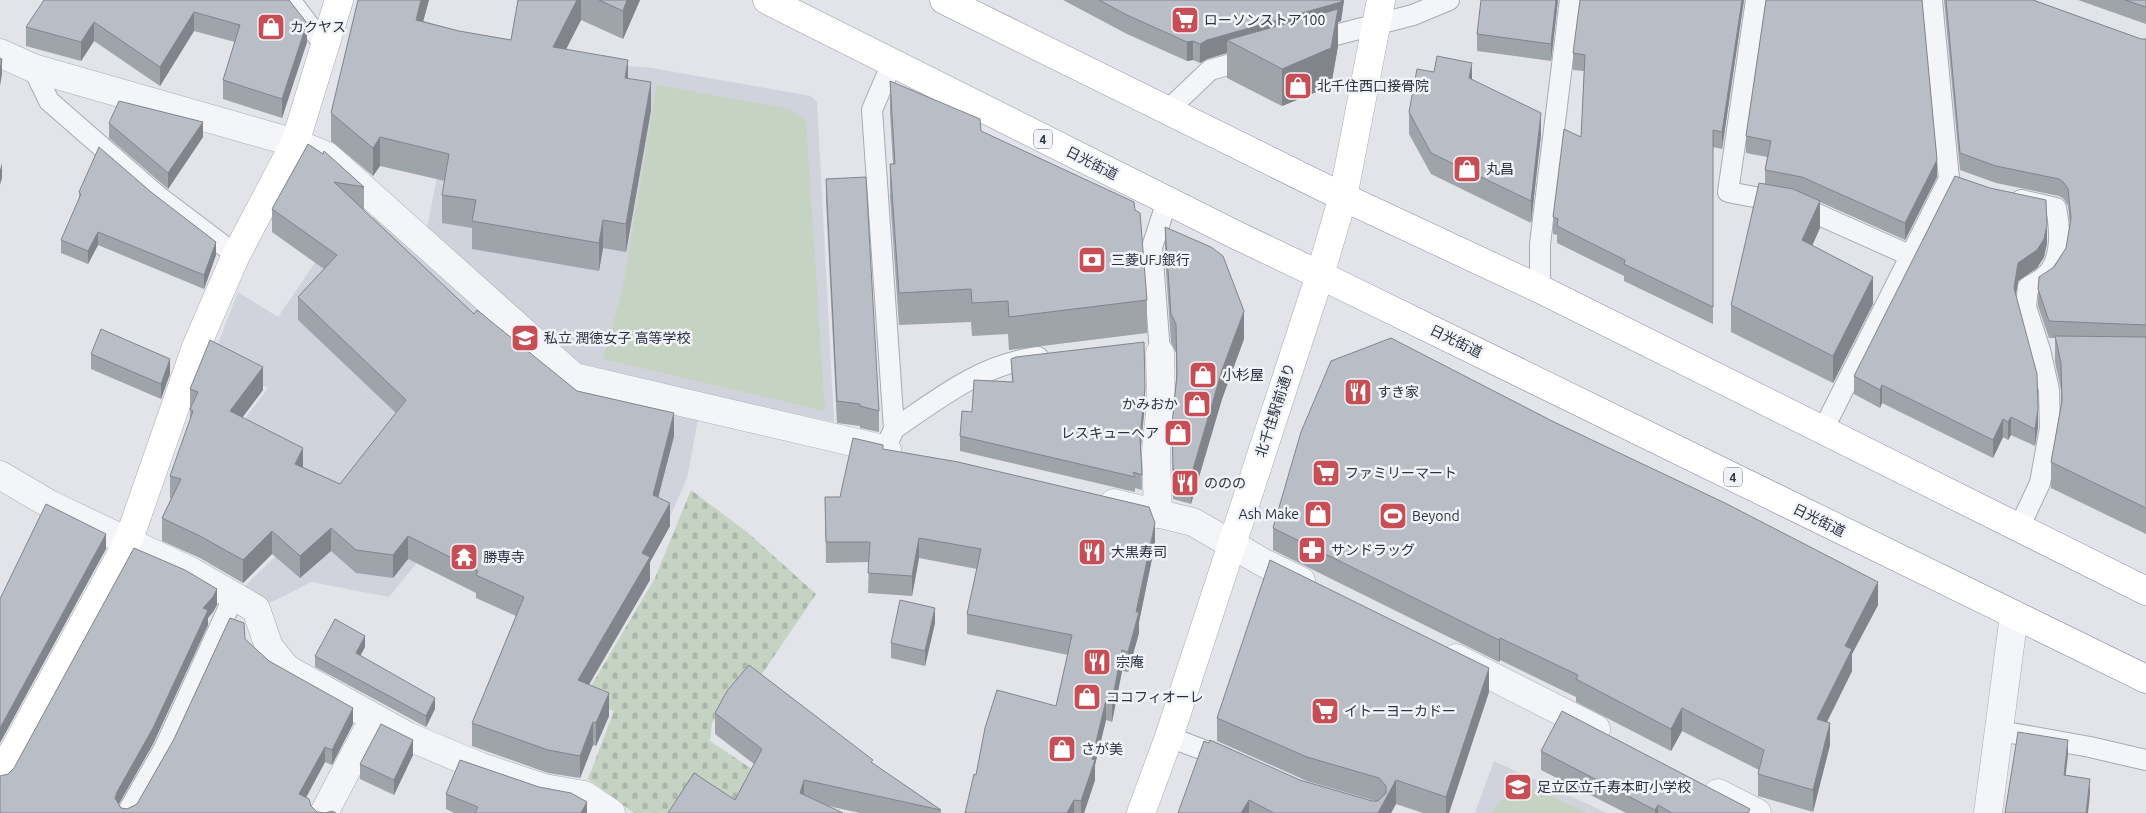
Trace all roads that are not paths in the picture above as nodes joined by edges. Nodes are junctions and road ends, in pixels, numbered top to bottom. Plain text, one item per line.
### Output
1 (290, 0) edge
2 (339, 0) edge
3 (767, 0) edge
4 (944, 0) edge
5 (1449, 0) edge
6 (1570, 0) edge
7 (1756, 0) edge
8 (1932, 0) edge
9 (1379, 11) edge
10 (325, 46) junction
11 (0, 53) edge
12 (892, 63) junction
13 (33, 68) junction
14 (1168, 110) junction
15 (295, 143) junction
16 (2002, 196) edge
17 (1343, 197) junction
18 (1166, 201) junction
19 (236, 255) junction
20 (1911, 256) junction
21 (1320, 274) junction
22 (1540, 289) junction
23 (1153, 347) joint
24 (1058, 354) edge
25 (1823, 430) junction
26 (890, 439) junction
27 (914, 457) edge
28 (0, 475) edge
29 (1093, 498) edge
30 (1158, 514) junction
31 (2019, 528) junction
32 (128, 542) junction
33 (1232, 544) junction
34 (2146, 591) edge
35 (1326, 594) edge
36 (234, 596) junction
37 (2014, 615) junction
38 (1432, 646) edge
39 (2146, 679) edge
40 (374, 718) junction
41 (2000, 731) junction
42 (1169, 737) junction
43 (1616, 740) edge
44 (2146, 760) edge
45 (1240, 764) edge
46 (0, 776) edge
47 (1695, 781) edge
48 (127, 813) edge
49 (324, 813) edge
50 (611, 813) edge
51 (1141, 813) edge
52 (1757, 813) edge
53 (1988, 813) edge

1 - 10 lane
2 - 10 main road
3 - 12 main road, 日光街道 / 4
4 - 14 main road
5 - 9 lane
6 - 22 lane
7 - 20 lane
8 - 20 lane
9 - 14 lane
9 - 17 main road, 北千住駅前通り
10 - 15 main road
11 - 13 street
12 - 18 main road, 日光街道 / 4
12 - 26 lane
13 - 15 street
13 - 19 lane
14 - 17 main road
15 - 19 main road
15 - 26 street
16 - 31 lane
17 - 21 main road, 北千住駅前通り
17 - 22 main road
18 - 21 main road, 日光街道 / 4
18 - 23 lane
19 - 32 main road
20 - 25 lane
21 - 33 main road, 北千住駅前通り
21 - 37 main road, 日光街道 / 4
22 - 25 main road
23 - 30 street
24 - 26 lane
25 - 31 main road
26 - 27 street
28 - 32 street
29 - 30 street
30 - 33 street
31 - 34 main road
32 - 36 street
32 - 46 main road
33 - 35 street
33 - 42 main road, 北千住駅前通り
36 - 40 street
36 - 48 lane
37 - 39 main road, 日光街道 / 4
37 - 41 street
38 - 43 street
40 - 49 street
40 - 50 street
41 - 44 lane
41 - 53 street
42 - 45 lane
42 - 51 main road, 北千住駅前通り
47 - 52 street

